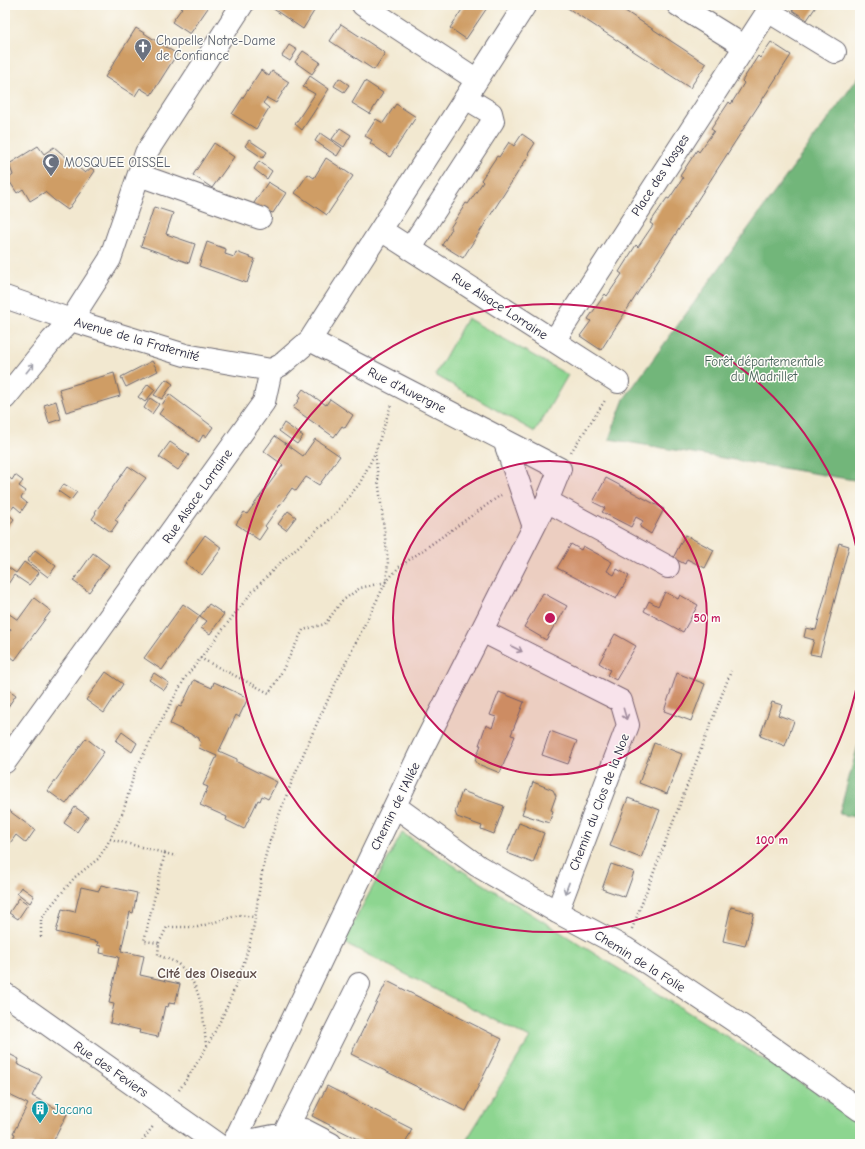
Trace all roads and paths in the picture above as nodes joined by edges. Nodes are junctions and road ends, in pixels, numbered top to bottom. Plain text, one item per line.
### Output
1 (242, 5) edge
2 (363, 5) edge
3 (525, 5) edge
4 (678, 5) edge
5 (770, 8) edge
6 (744, 46) junction
7 (835, 52) dead end
8 (472, 89) junction
9 (139, 175) junction
10 (260, 218) dead end
11 (381, 230) junction
12 (410, 249) junction
13 (5, 297) edge
14 (71, 320) junction
15 (310, 340) junction
16 (554, 340) junction
17 (271, 370) junction
18 (618, 382) joint
19 (398, 385) junction
20 (5, 398) edge
21 (504, 440) junction
22 (375, 453) junction
23 (560, 469) junction
24 (519, 485) junction
25 (547, 501) junction
26 (534, 527) junction
27 (668, 567) dead end
28 (386, 582) junction
29 (482, 631) junction
30 (200, 658) junction
31 (731, 671) dead end
32 (5, 762) edge
33 (395, 806) junction
34 (110, 839) junction
35 (165, 853) junction
36 (176, 856) dead end
37 (557, 912) junction
38 (254, 916) junction
39 (41, 937) dead end
40 (159, 943) junction
41 (625, 948) junction
42 (359, 984) dead end
43 (5, 994) edge
44 (206, 1047) junction
45 (166, 1108) junction
46 (860, 1110) edge
47 (284, 1134) junction
48 (140, 1144) edge
49 (217, 1144) edge
50 (233, 1144) edge
51 (331, 1144) edge

1 - 9 street
2 - 8 street
3 - 8 street
4 - 6 street
5 - 6 street, Place des Vosges
5 - 7 street, Place des Vosges
6 - 16 street, Place des Vosges
8 - 11 street
8 - 12 street
9 - 10 street
9 - 14 street
11 - 12 street, Rue Alsace Lorraine
11 - 15 street
12 - 16 street, Rue Alsace Lorraine
13 - 14 street, Avenue de la Fraternité
14 - 17 street, Avenue de la Fraternité
20 -> 14 street
15 - 17 street
15 - 19 street, Rue d'Auvergne
16 - 18 street, Rue Alsace Lorraine
17 - 32 street, Rue Alsace Lorraine
18 - 23 path
19 - 21 street, Rue d'Auvergne
19 - 22 path
21 - 23 street, Rue d'Auvergne
21 - 24 street
22 - 28 path
22 - 30 path
23 - 25 street, Chemin de l'Allée
24 - 26 street
24 - 28 path
25 - 26 street, Chemin de l'Allée
25 - 27 street
26 - 29 street, Chemin de l'Allée
28 - 30 path
28 - 38 path
29 - 33 street, Chemin de l'Allée
29 -> 37 street, Chemin du Clos de la Noe
30 - 34 path
31 - 41 path
33 - 37 street, Chemin de la Folie
33 - 50 street, Chemin de l'Allée
34 - 35 path
34 - 39 path
35 - 36 path
35 - 40 path
37 - 41 street, Chemin de la Folie
38 - 40 path
38 - 44 path
40 - 44 path
41 - 46 street, Chemin de la Folie
42 - 47 street
43 - 45 street, Rue des Feviers
44 - 45 path
45 - 48 path
45 - 49 street, Rue des Feviers
47 - 50 street
47 - 51 street

